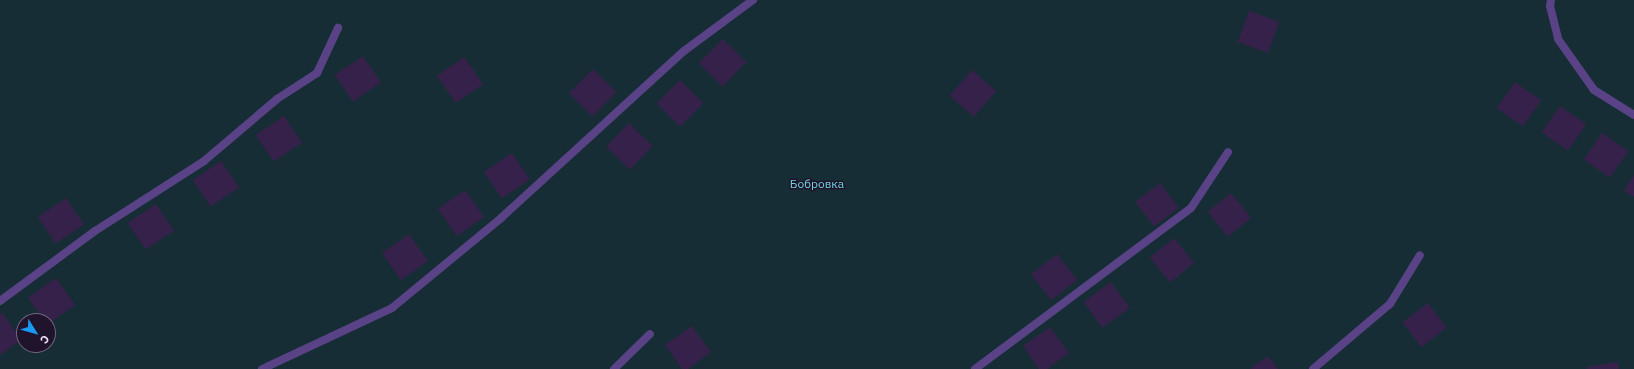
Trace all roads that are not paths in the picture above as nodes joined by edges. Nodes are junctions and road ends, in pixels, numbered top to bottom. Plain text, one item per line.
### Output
1 (753, 0) edge
2 (1551, 0) edge
3 (338, 28) dead end
4 (1634, 115) edge
5 (1228, 152) dead end
6 (1420, 255) dead end
7 (0, 301) edge
8 (650, 334) dead end
9 (262, 369) edge
10 (614, 369) edge
11 (975, 369) edge
12 (1313, 369) edge

1 - 9 street
2 - 4 street
3 - 7 street
5 - 11 street
6 - 12 street
8 - 10 street

